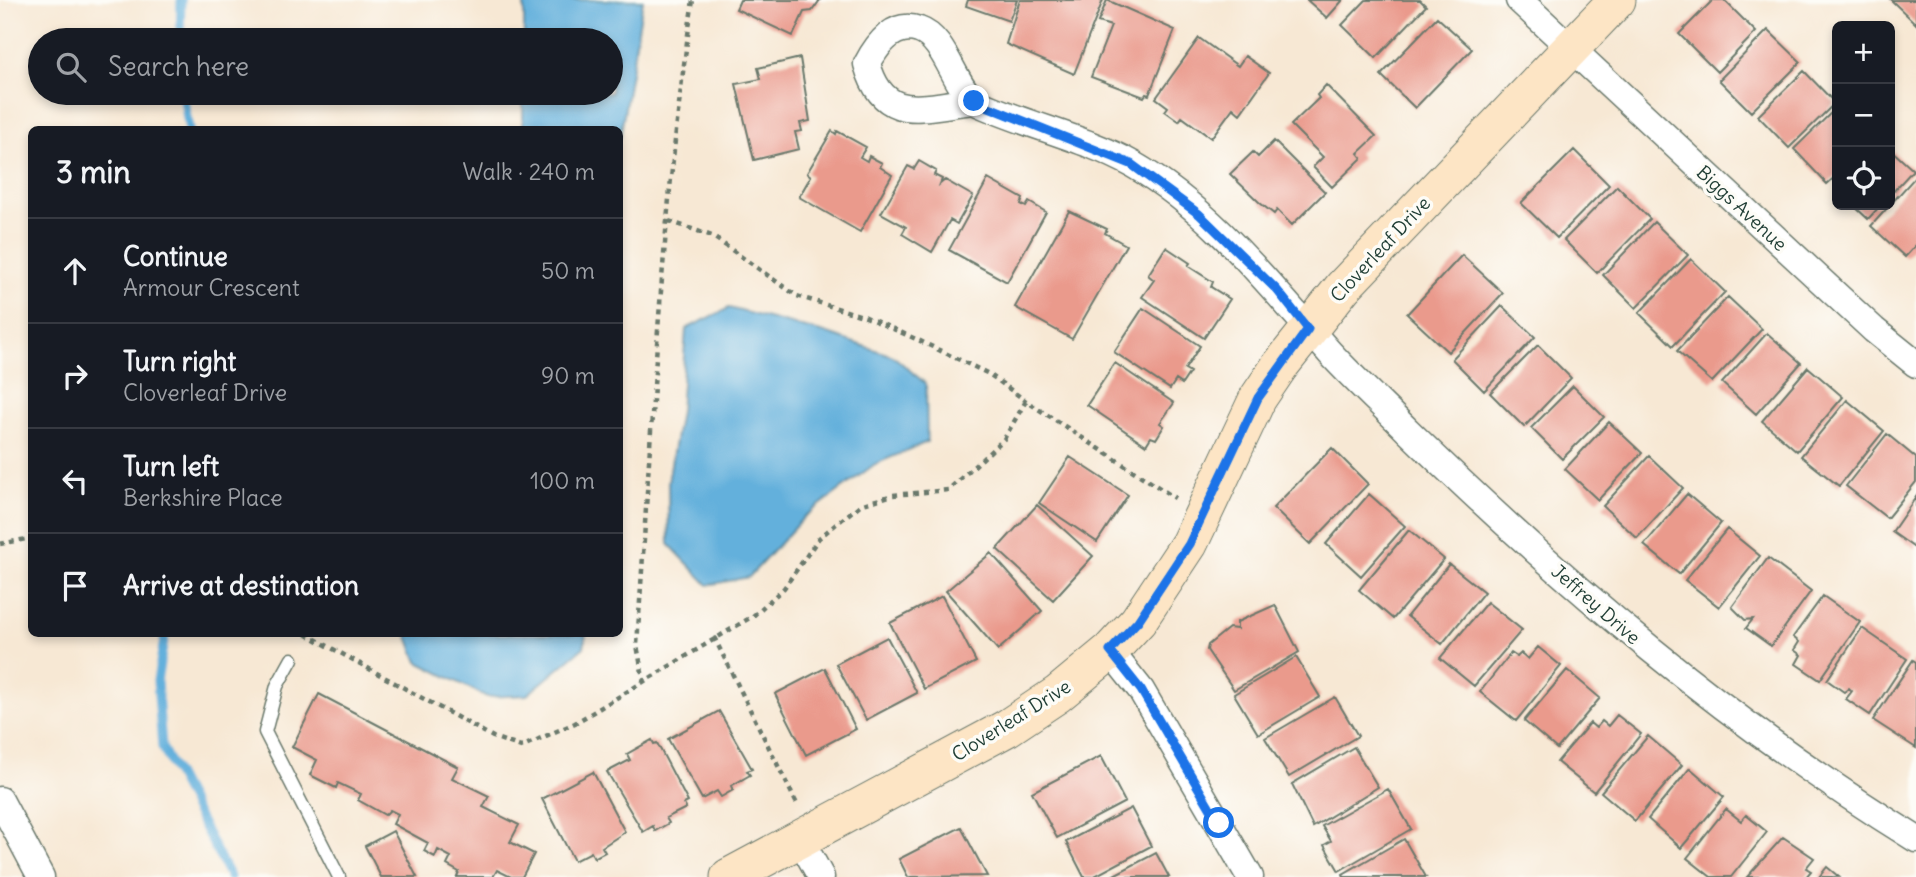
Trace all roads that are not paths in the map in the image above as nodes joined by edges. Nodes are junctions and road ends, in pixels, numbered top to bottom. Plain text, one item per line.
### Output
1 (1519, 0) edge
2 (1618, 0) edge
3 (1571, 48) junction
4 (974, 101) dead end
5 (1308, 329) junction
6 (1916, 364) edge
7 (1110, 651) junction
8 (292, 659) dead end
9 (0, 800) edge
10 (798, 821) junction
11 (1916, 839) edge
12 (41, 877) edge
13 (339, 877) edge
14 (729, 877) edge
15 (821, 877) edge
16 (1250, 877) edge

1 - 3 street, Biggs Avenue
2 - 3 street, Cloverleaf Drive
3 - 5 street, Cloverleaf Drive
3 - 6 street, Biggs Avenue
4 - 5 street, Jeffrey Drive
5 - 7 street, Cloverleaf Drive
5 - 11 street, Jeffrey Drive
7 - 10 street, Cloverleaf Drive
7 - 16 street
8 - 13 lane
9 - 12 street
10 - 14 street, Cloverleaf Drive
10 - 15 street

